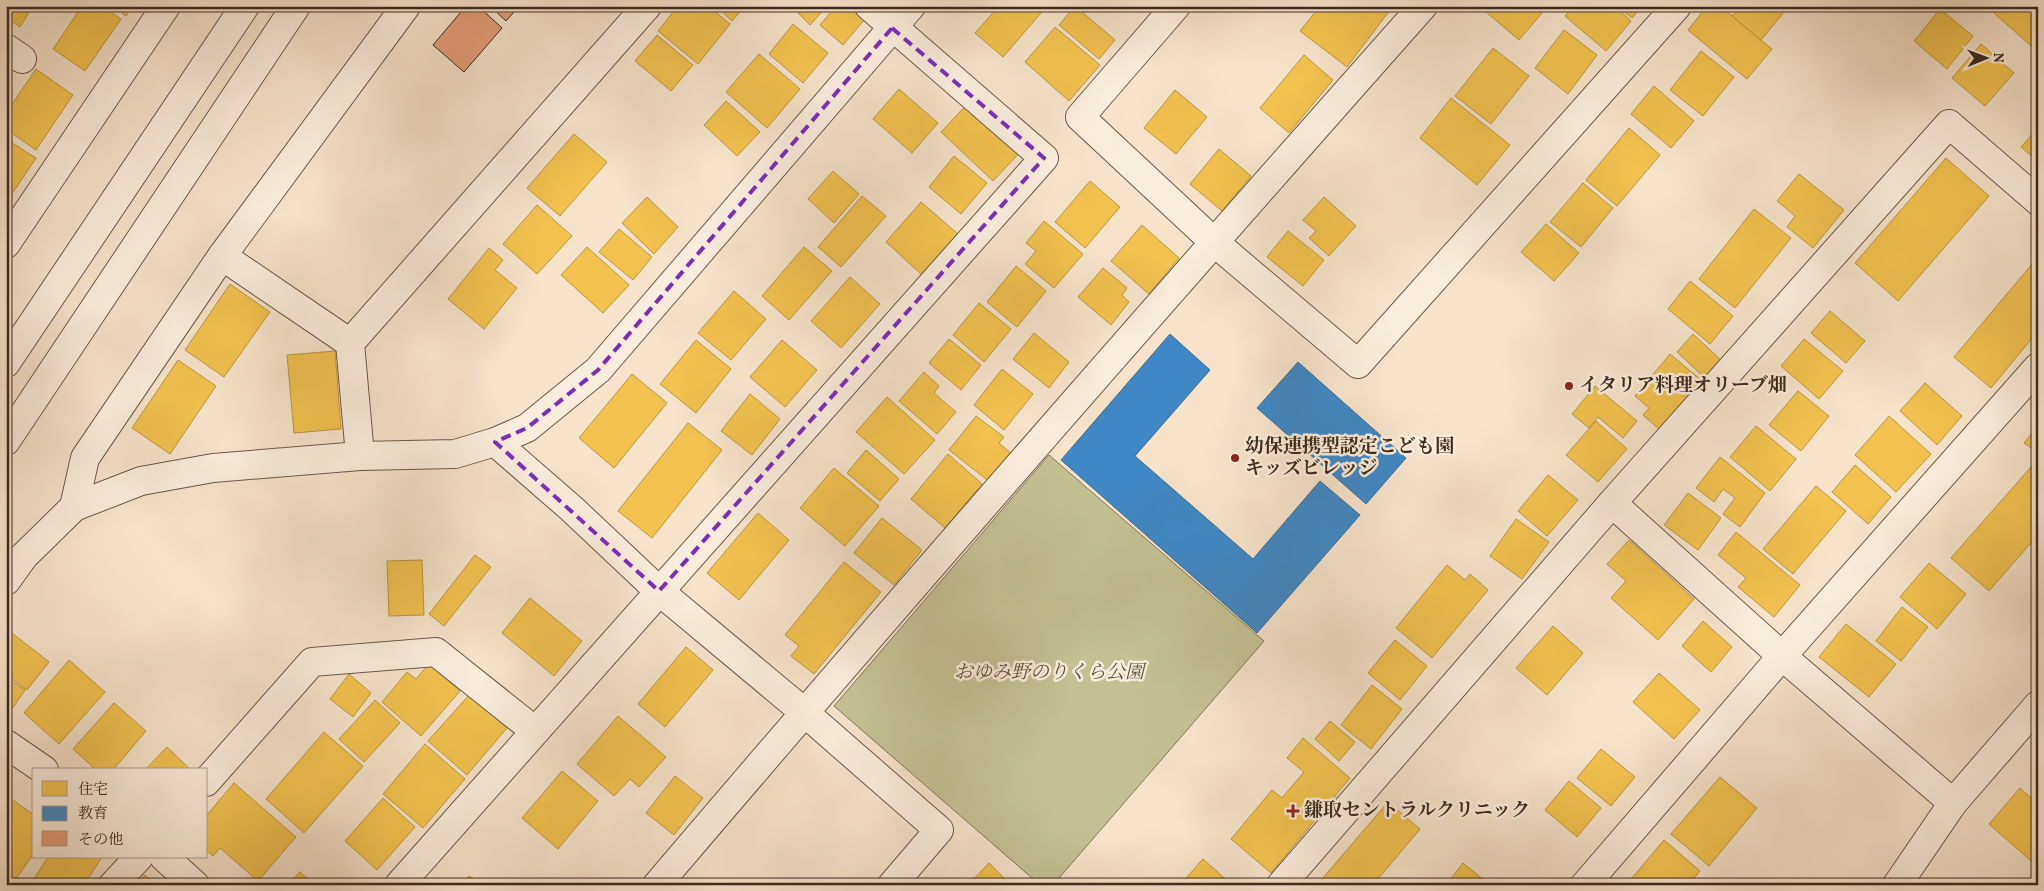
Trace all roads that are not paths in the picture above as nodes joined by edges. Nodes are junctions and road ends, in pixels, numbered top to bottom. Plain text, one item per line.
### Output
1 (166, 6) edge
2 (244, 6) edge
3 (296, 6) edge
4 (406, 6) edge
5 (647, 6) edge
6 (869, 6) edge
7 (911, 6) edge
8 (1176, 6) edge
9 (1423, 6) edge
10 (1677, 6) edge
11 (892, 28) junction
12 (2038, 201) edge
13 (1214, 242) junction
14 (6, 244) edge
15 (222, 256) junction
16 (350, 343) junction
17 (6, 362) edge
18 (2038, 367) edge
19 (6, 441) edge
20 (495, 442) junction
21 (360, 456) junction
22 (1612, 503) junction
23 (74, 507) junction
24 (6, 581) edge
25 (659, 591) junction
26 (1782, 656) junction
27 (2038, 706) edge
28 (804, 712) junction
29 (535, 732) junction
30 (6, 744) edge
31 (41, 768) edge
32 (208, 780) edge
33 (1953, 803) junction
34 (138, 858) edge
35 (165, 858) edge
36 (113, 885) edge
37 (196, 885) edge
38 (399, 885) edge
39 (657, 885) edge
40 (892, 885) edge
41 (1281, 885) edge
42 (1586, 885) edge
43 (1897, 885) edge

1 - 14 street
2 - 17 street
3 - 19 street
4 - 15 street
5 - 16 street
6 - 11 street
7 - 11 street
8 - 13 street
9 - 13 street
10 - 13 street
11 - 20 street
11 - 25 street
12 - 22 street
13 - 28 street
15 - 16 street
15 - 23 street
16 - 21 street
18 - 26 street
20 - 21 street
20 - 25 street
21 - 23 street
22 - 26 street
22 - 41 street
23 - 24 street
25 - 28 street
25 - 29 street
26 - 33 street
26 - 42 street
27 - 33 street
28 - 39 street
28 - 40 street
29 - 32 street
29 - 38 street
30 - 31 street
33 - 43 street
34 - 36 street
35 - 37 street

